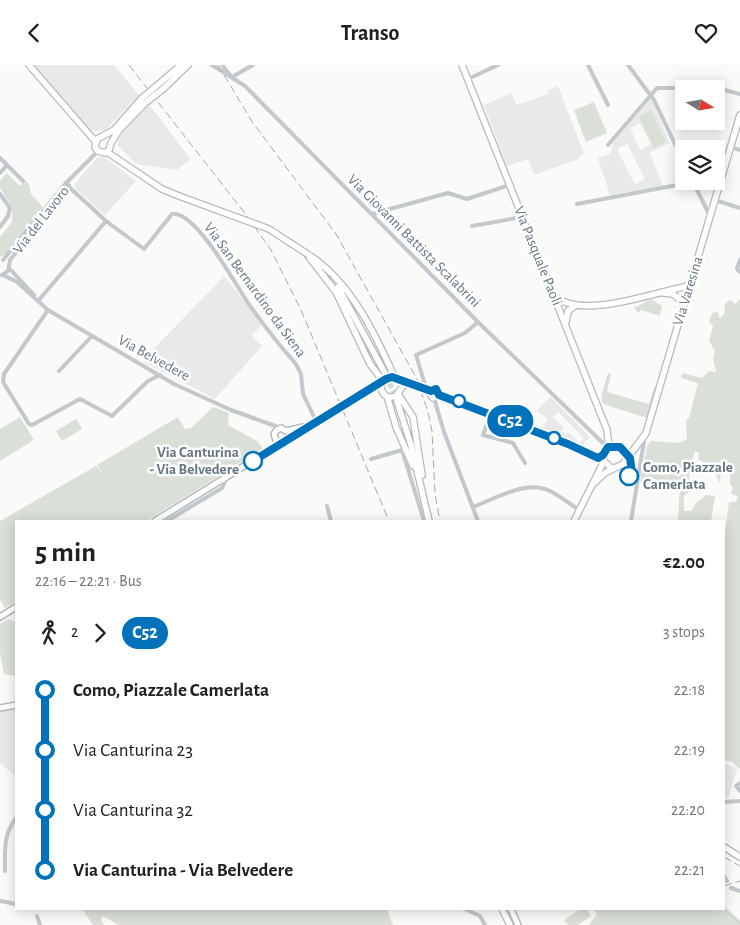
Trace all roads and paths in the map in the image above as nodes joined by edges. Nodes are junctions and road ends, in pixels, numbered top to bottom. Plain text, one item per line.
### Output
1 (29, 65) edge
2 (181, 65) edge
3 (188, 65) edge
4 (212, 65) edge
5 (222, 65) edge
6 (253, 65) edge
7 (462, 65) edge
8 (498, 65) edge
9 (588, 65) edge
10 (628, 65) edge
11 (232, 77) junction
12 (468, 79) junction
13 (162, 86) junction
14 (740, 94) edge
15 (650, 95) junction
16 (144, 101) junction
17 (608, 105) dead end
18 (740, 115) edge
19 (99, 139) junction
20 (608, 145) dead end
21 (675, 145) edge
22 (109, 147) junction
23 (731, 147) junction
24 (740, 150) edge
25 (98, 151) junction
26 (0, 158) edge
27 (7, 165) junction
28 (0, 173) edge
29 (74, 176) junction
30 (24, 181) dead end
31 (510, 185) junction
32 (675, 185) edge
33 (68, 186) junction
34 (697, 190) edge
35 (0, 194) edge
36 (715, 200) junction
37 (577, 204) dead end
38 (740, 208) edge
39 (372, 213) junction
40 (710, 216) junction
41 (522, 217) junction
42 (106, 221) junction
43 (472, 226) dead end
44 (0, 227) edge
45 (302, 249) junction
46 (1, 260) edge
47 (740, 260) edge
48 (8, 266) junction
49 (326, 272) junction
50 (740, 272) edge
51 (1, 275) edge
52 (691, 283) junction
53 (552, 292) junction
54 (656, 293) junction
55 (38, 301) junction
56 (576, 305) junction
57 (48, 310) junction
58 (682, 310) junction
59 (478, 322) junction
60 (567, 329) junction
61 (92, 337) junction
62 (59, 371) dead end
63 (160, 375) junction
64 (396, 378) junction
65 (384, 379) junction
66 (410, 382) junction
67 (371, 388) junction
68 (427, 389) junction
69 (399, 394) junction
70 (385, 395) junction
71 (436, 396) junction
72 (491, 414) junction
73 (316, 421) junction
74 (266, 423) junction
75 (308, 427) junction
76 (283, 430) junction
77 (607, 430) junction
78 (275, 432) junction
79 (646, 433) junction
80 (596, 438) junction
81 (276, 439) junction
82 (284, 440) junction
83 (268, 452) junction
84 (605, 454) junction
85 (371, 459) dead end
86 (525, 463) dead end
87 (618, 467) junction
88 (226, 479) junction
89 (592, 485) junction
90 (423, 494) junction
91 (327, 506) dead end
92 (473, 507) junction
93 (579, 510) junction
94 (158, 520) edge
95 (169, 520) edge
96 (331, 520) edge
97 (424, 520) edge
98 (430, 520) edge
99 (478, 520) edge
100 (574, 520) edge
101 (631, 520) edge
102 (15, 608) edge
103 (0, 617) edge
104 (15, 705) edge
105 (0, 708) edge
106 (740, 783) edge
107 (740, 791) edge
108 (740, 801) edge
109 (725, 802) edge
110 (15, 819) edge
111 (725, 848) edge
112 (740, 857) edge
113 (5, 871) dead end
114 (725, 878) edge
115 (727, 881) dead end
116 (731, 888) dead end
117 (740, 891) edge
118 (0, 901) edge
119 (15, 904) edge
120 (467, 910) edge
121 (502, 910) edge
122 (511, 910) edge
123 (37, 916) dead end
124 (40, 925) edge
125 (485, 925) edge
126 (510, 925) edge
127 (518, 925) edge

1 - 19 main road
2 - 13 main road
3 - 13 main road
4 - 11 street, Via Giovanni Battista Scalabrini
5 - 11 street
6 - 11 street
7 - 12 main road, Via Pasquale Paoli
8 - 12 street
9 - 17 street
10 - 15 street
11 - 39 street, Via Giovanni Battista Scalabrini
12 - 31 main road, Via Pasquale Paoli
13 - 16 main road, bridge
14 - 15 street
15 - 20 street
15 - 21 street
16 - 19 main road
16 - 22 main road
18 - 23 main road, Via Varesina
19 - 22 main road
19 - 25 main road
22 - 25 main road
22 - 45 main road, bridge
23 - 24 street
23 - 36 main road, Via Varesina
25 - 29 street, Via del Lavoro
26 - 27 street
27 - 28 street
27 - 30 street
29 - 33 street, Via del Lavoro
29 - 46 street, Via del Lavoro
31 - 39 street
31 - 41 main road, Via Pasquale Paoli
32 - 37 street
33 - 42 street, Via San Bernardino da Siena
33 - 48 street, Via del Lavoro
34 - 40 street
35 - 44 street
36 - 38 street
36 - 40 main road, Via Varesina
39 - 59 street, Via Giovanni Battista Scalabrini
40 - 52 main road, Via Varesina
41 - 43 street
41 - 53 main road, Via Pasquale Paoli
42 - 55 street
42 - 73 street, Via San Bernardino da Siena
45 - 49 main road, bridge
45 - 49 main road, bridge
46 - 48 street, Via Belvedere
47 - 50 street
48 - 51 street, Via del Lavoro
48 - 55 street, Via Belvedere
49 - 64 main road
49 - 65 main road
49 - 65 main road
51 - 55 street, Via Belvedere
52 - 54 main road
52 - 58 main road, Via Varesina
53 - 56 main road
53 - 60 main road, Via Pasquale Paoli
54 - 56 main road
54 - 58 main road
55 - 57 street, Via Belvedere
56 - 60 main road
57 - 61 street, Via Belvedere
57 - 63 street
58 - 79 main road, Via Varesina
59 - 68 street
59 - 80 street, Via Giovanni Battista Scalabrini
60 - 77 main road, Via Pasquale Paoli
61 - 62 street
61 - 63 street, Via Belvedere
63 - 74 street, Via Belvedere
64 - 65 main road
64 - 66 main road
64 - 69 main road
65 - 67 main road
65 - 70 main road
66 - 68 main road, bridge
66 - 69 main road
67 - 70 main road
67 - 73 main road, bridge
68 - 71 main road
69 - 70 main road
69 - 90 main road
69 - 90 main road
70 - 90 main road
71 - 72 main road
71 - 92 street
72 - 84 main road
72 - 86 street
73 - 75 main road
74 - 76 street, Via Belvedere
74 - 78 street, Via Belvedere
75 - 76 main road
75 - 82 main road
76 - 78 main road
76 - 82 main road
77 - 80 street
77 - 84 main road, Via Pasquale Paoli
78 - 81 main road
79 - 87 main road, Via Varesina
79 - 101 street
80 - 84 street, Via Giovanni Battista Scalabrini
81 - 82 main road
81 - 83 main road
82 - 83 main road
83 - 88 main road
84 - 87 main road
84 - 89 main road
85 - 97 street
87 - 89 main road, Via Varesina
88 - 94 main road
88 - 95 street
89 - 93 main road
90 - 98 main road
91 - 96 street
92 - 93 street
92 - 99 street
93 - 100 main road
102 - 103 main road
104 - 105 main road
106 - 107 street
108 - 109 street
110 - 113 street
111 - 112 main road
114 - 115 street
116 - 117 street
118 - 119 street
120 - 125 street
121 - 126 main road
122 - 127 main road
123 - 124 street

